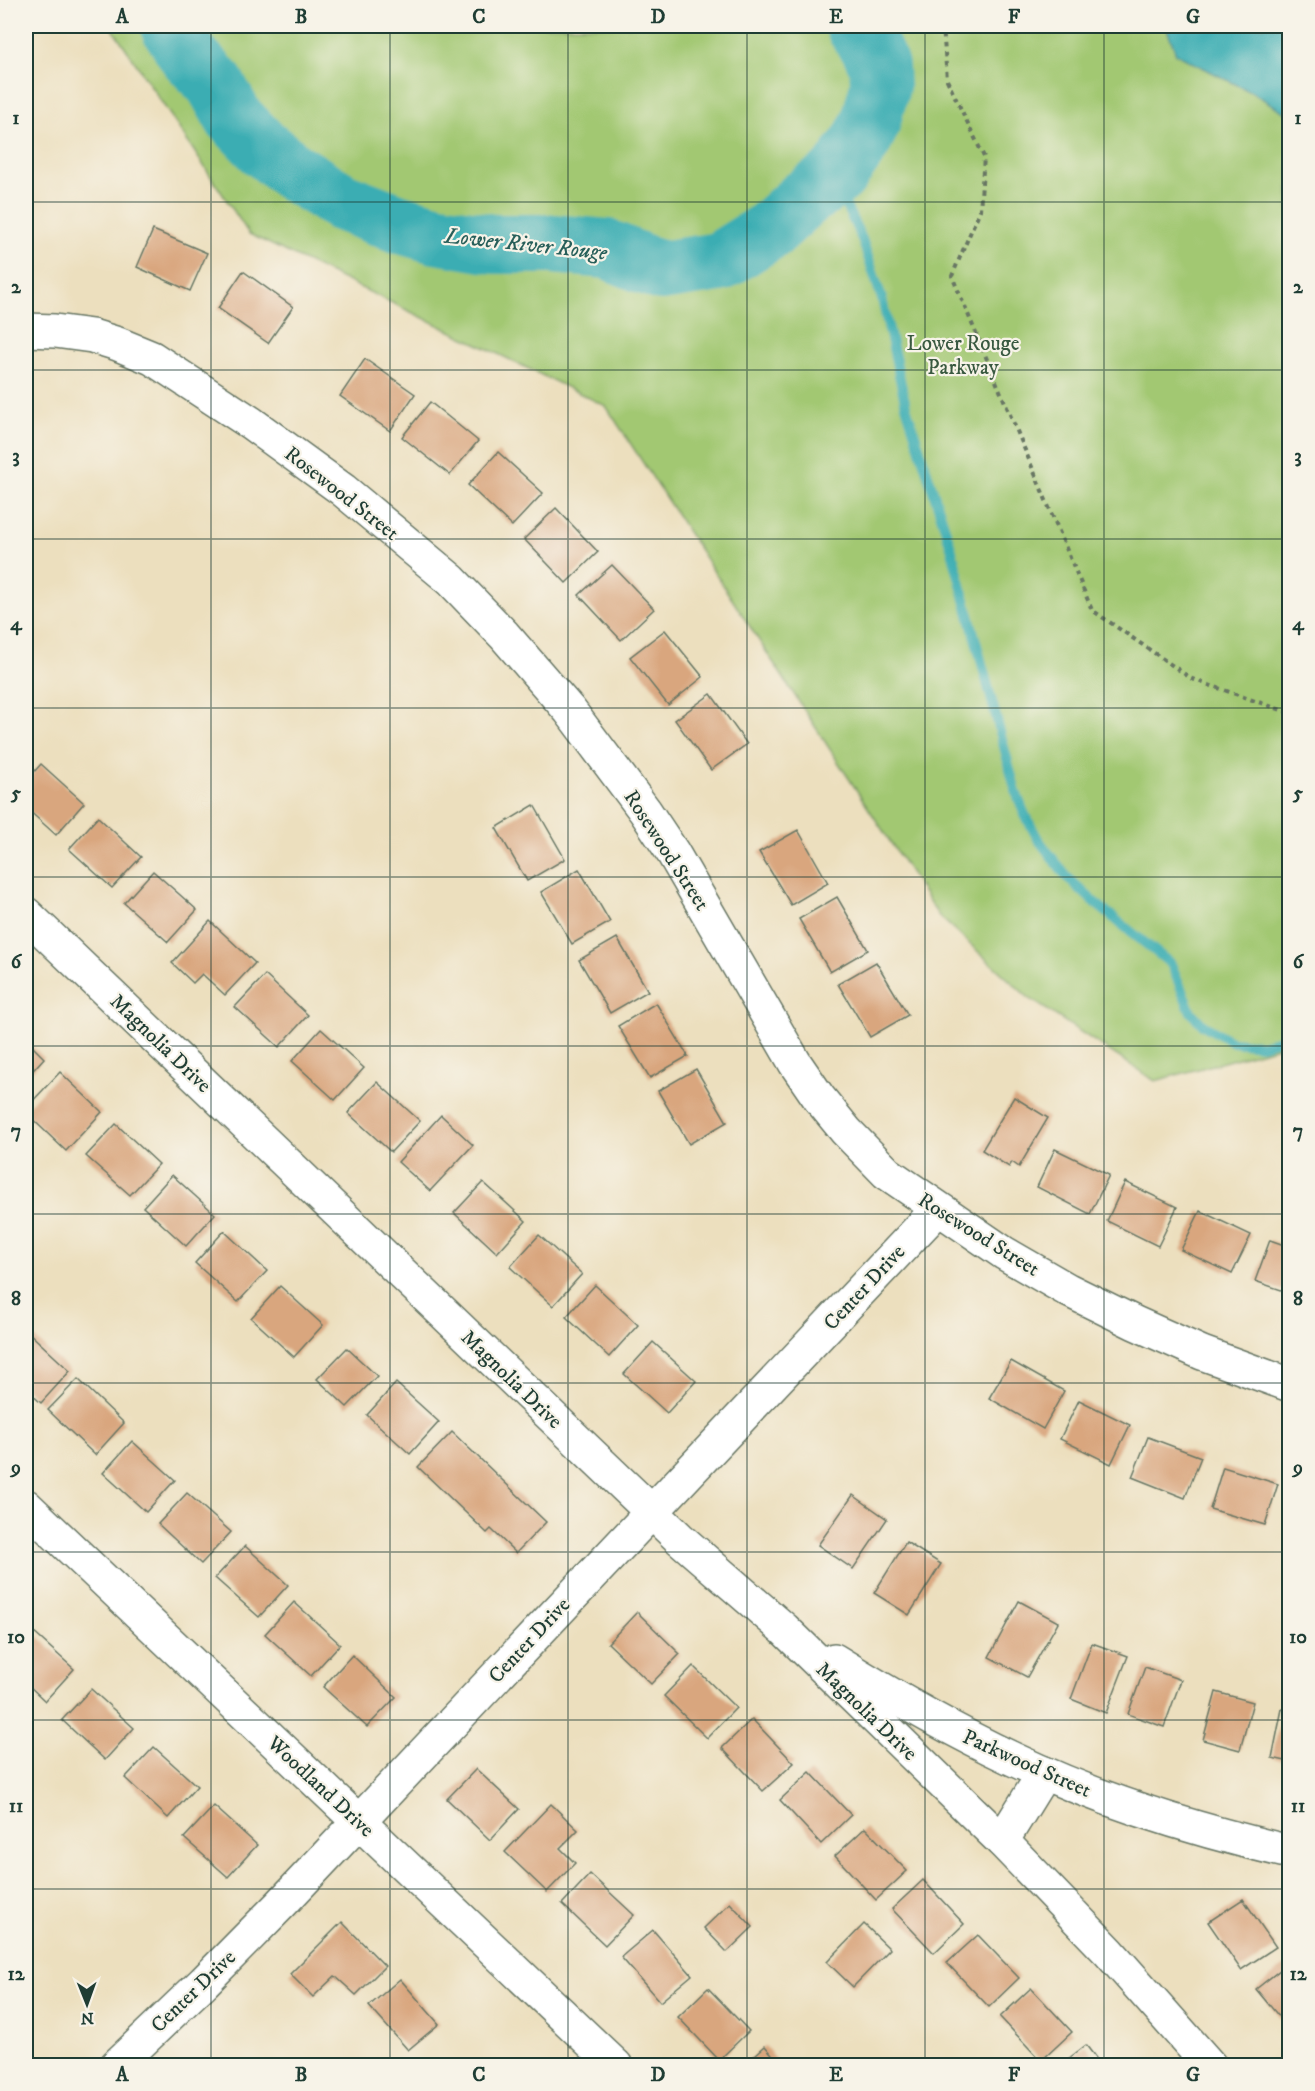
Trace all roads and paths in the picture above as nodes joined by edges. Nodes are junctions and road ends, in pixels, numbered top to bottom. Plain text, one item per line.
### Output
1 (943, 26) edge
2 (26, 330) edge
3 (1290, 713) edge
4 (26, 914) edge
5 (938, 1209) junction
6 (1290, 1386) edge
7 (26, 1506) edge
8 (651, 1512) junction
9 (784, 1629) junction
10 (1044, 1773) junction
11 (358, 1821) junction
12 (1002, 1841) junction
13 (1290, 1852) edge
14 (116, 2066) edge
15 (616, 2066) edge
16 (1210, 2066) edge

1 - 3 path
2 - 5 street, Rosewood Street
4 - 8 street, Magnolia Drive
5 - 6 street, Rosewood Street
5 - 8 street, Center Drive
7 - 11 street, Woodland Drive
8 - 9 street, Magnolia Drive
8 - 11 street, Center Drive
9 - 10 street, Parkwood Street
9 - 12 street, Magnolia Drive
10 - 12 street
10 - 13 street, Parkwood Street
11 - 14 street, Center Drive
11 - 15 street, Woodland Drive
12 - 16 street, Magnolia Drive

